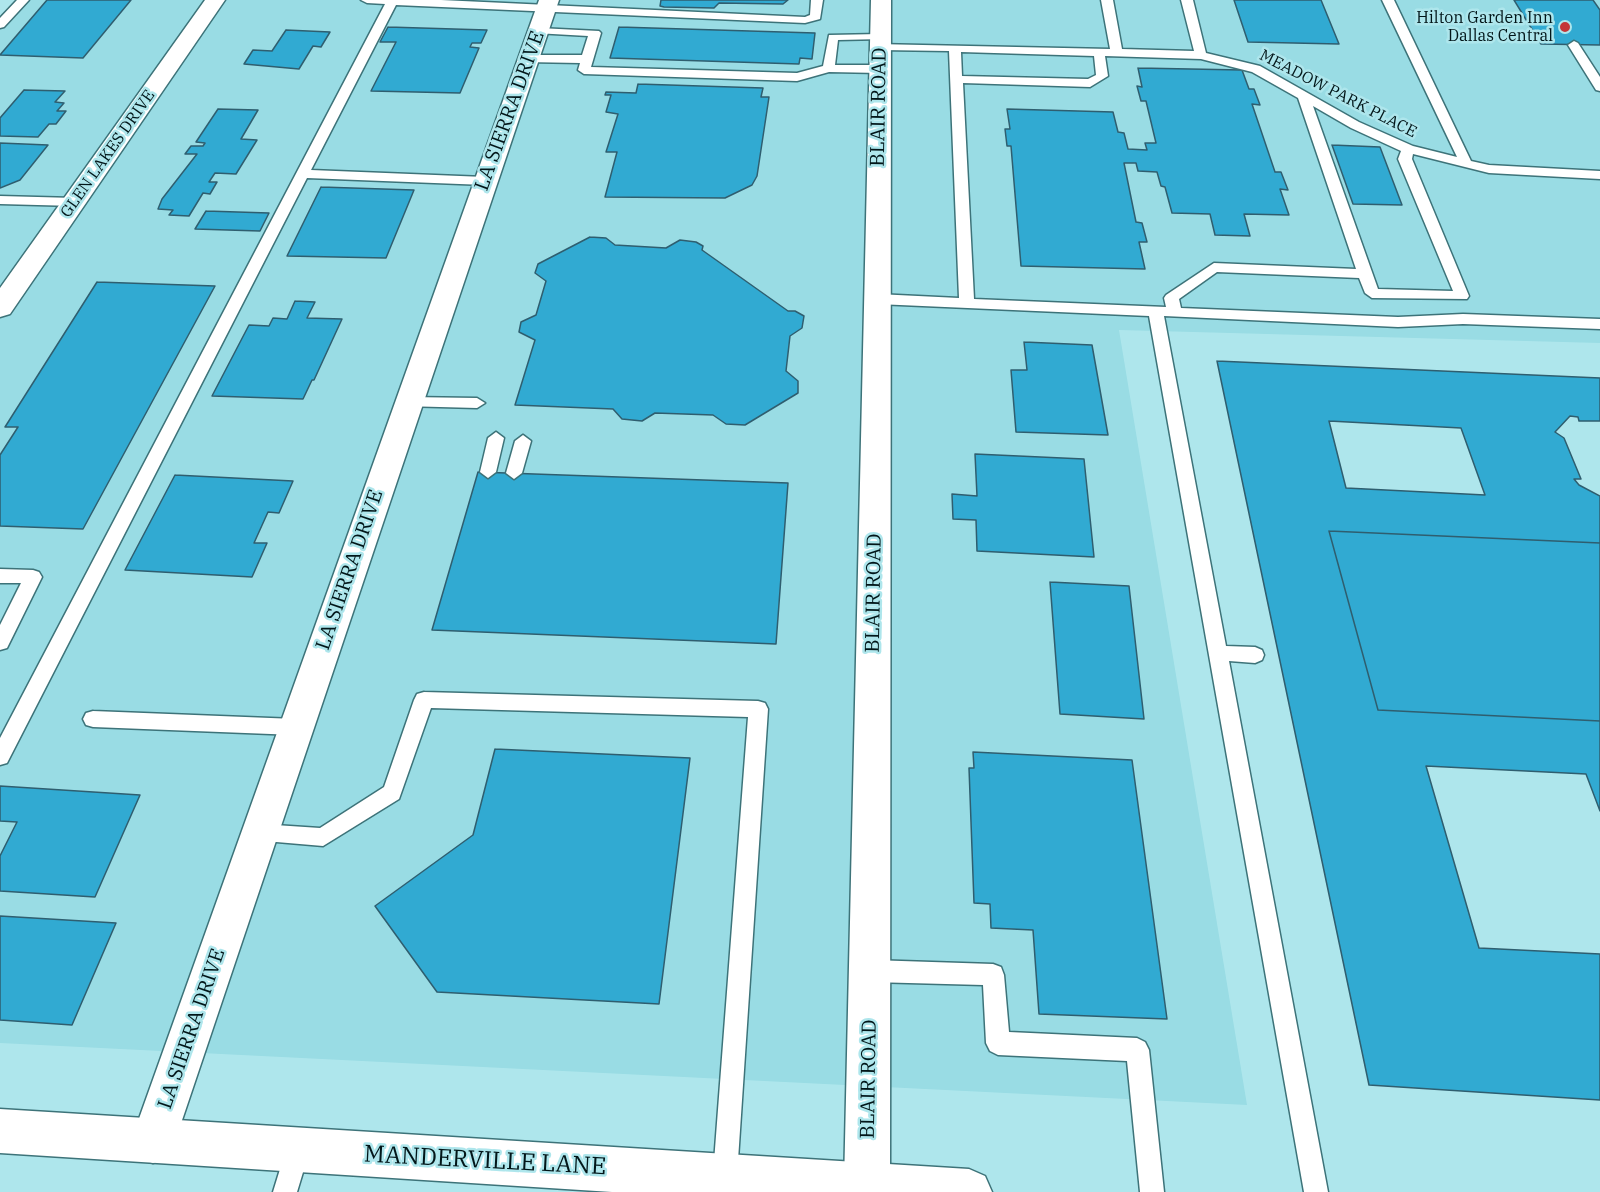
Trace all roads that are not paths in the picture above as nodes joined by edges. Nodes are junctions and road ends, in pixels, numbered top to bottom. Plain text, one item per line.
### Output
1 (23, 0) edge
2 (215, 0) edge
3 (367, 0) edge
4 (621, 0) edge
5 (818, 0) edge
6 (881, 0) edge
7 (1107, 0) edge
8 (1187, 0) edge
9 (1388, 0) edge
10 (392, 1) edge
11 (493, 3) edge
12 (618, 12) junction
13 (541, 24) edge
14 (0, 25) edge
15 (1574, 45) dead end
16 (955, 47) junction
17 (880, 51) junction
18 (1099, 52) junction
19 (1117, 53) junction
20 (1201, 55) junction
21 (587, 59) junction
22 (1587, 65) junction
23 (1600, 66) edge
24 (829, 68) junction
25 (956, 79) junction
26 (1600, 87) edge
27 (1303, 95) junction
28 (1408, 149) junction
29 (1467, 165) junction
30 (303, 174) junction
31 (1600, 175) edge
32 (485, 181) junction
33 (0, 200) edge
34 (75, 202) junction
35 (1365, 274) junction
36 (877, 299) junction
37 (967, 303) junction
38 (0, 308) edge
39 (1165, 312) junction
40 (1600, 324) edge
41 (408, 402) junction
42 (477, 403) dead end
43 (496, 438) dead end
44 (523, 441) dead end
45 (488, 472) dead end
46 (514, 473) dead end
47 (0, 576) edge
48 (0, 643) edge
49 (1216, 653) junction
50 (1255, 655) dead end
51 (93, 719) dead end
52 (296, 727) junction
53 (0, 757) edge
54 (260, 832) junction
55 (871, 971) junction
56 (0, 1131) edge
57 (153, 1141) junction
58 (298, 1149) junction
59 (725, 1175) junction
60 (867, 1185) junction
61 (285, 1192) edge
62 (969, 1192) edge
63 (1152, 1192) edge
64 (1316, 1192) edge

1 - 14 lane
2 - 34 street, GLEN LAKES DRIVE
3 - 10 lane
4 - 12 lane
5 - 12 lane
6 - 17 street, BLAIR ROAD
7 - 19 lane
8 - 20 lane
9 - 29 lane
10 - 11 lane
10 - 30 lane
11 - 13 lane
12 - 13 lane
13 - 21 lane
13 - 21 lane
13 - 32 street, LA SIERRA DRIVE
15 - 22 lane
16 - 17 lane, MEADOW PARK PLACE
16 - 18 lane, MEADOW PARK PLACE
16 - 25 lane
17 - 24 lane
17 - 24 lane
17 - 36 street, BLAIR ROAD
18 - 19 lane, MEADOW PARK PLACE
18 - 25 lane
19 - 20 lane, MEADOW PARK PLACE
20 - 27 lane, MEADOW PARK PLACE
21 - 24 lane
22 - 23 lane
22 - 26 lane
25 - 37 lane
27 - 28 lane, MEADOW PARK PLACE
27 - 35 lane
28 - 29 lane, MEADOW PARK PLACE
28 - 35 lane
29 - 31 lane, MEADOW PARK PLACE
30 - 32 lane
30 - 53 lane
32 - 41 street, LA SIERRA DRIVE
33 - 34 lane
34 - 38 street, GLEN LAKES DRIVE
35 - 39 lane
36 - 37 lane
36 - 55 street, BLAIR ROAD
37 - 39 lane
39 - 40 lane
39 - 49 lane
41 - 42 lane
41 - 52 street, LA SIERRA DRIVE
43 - 45 lane
44 - 46 lane
47 - 48 lane
49 - 50 lane
49 - 64 lane
51 - 52 lane
52 - 54 street, LA SIERRA DRIVE
54 - 57 street, LA SIERRA DRIVE
54 - 59 lane
55 - 60 street, BLAIR ROAD
55 - 63 lane
56 - 57 street, MANDERVILLE LANE
57 - 58 street, MANDERVILLE LANE
58 - 59 street, MANDERVILLE LANE
58 - 61 lane
59 - 60 street, MANDERVILLE LANE
60 - 62 street, MANDERVILLE LANE

